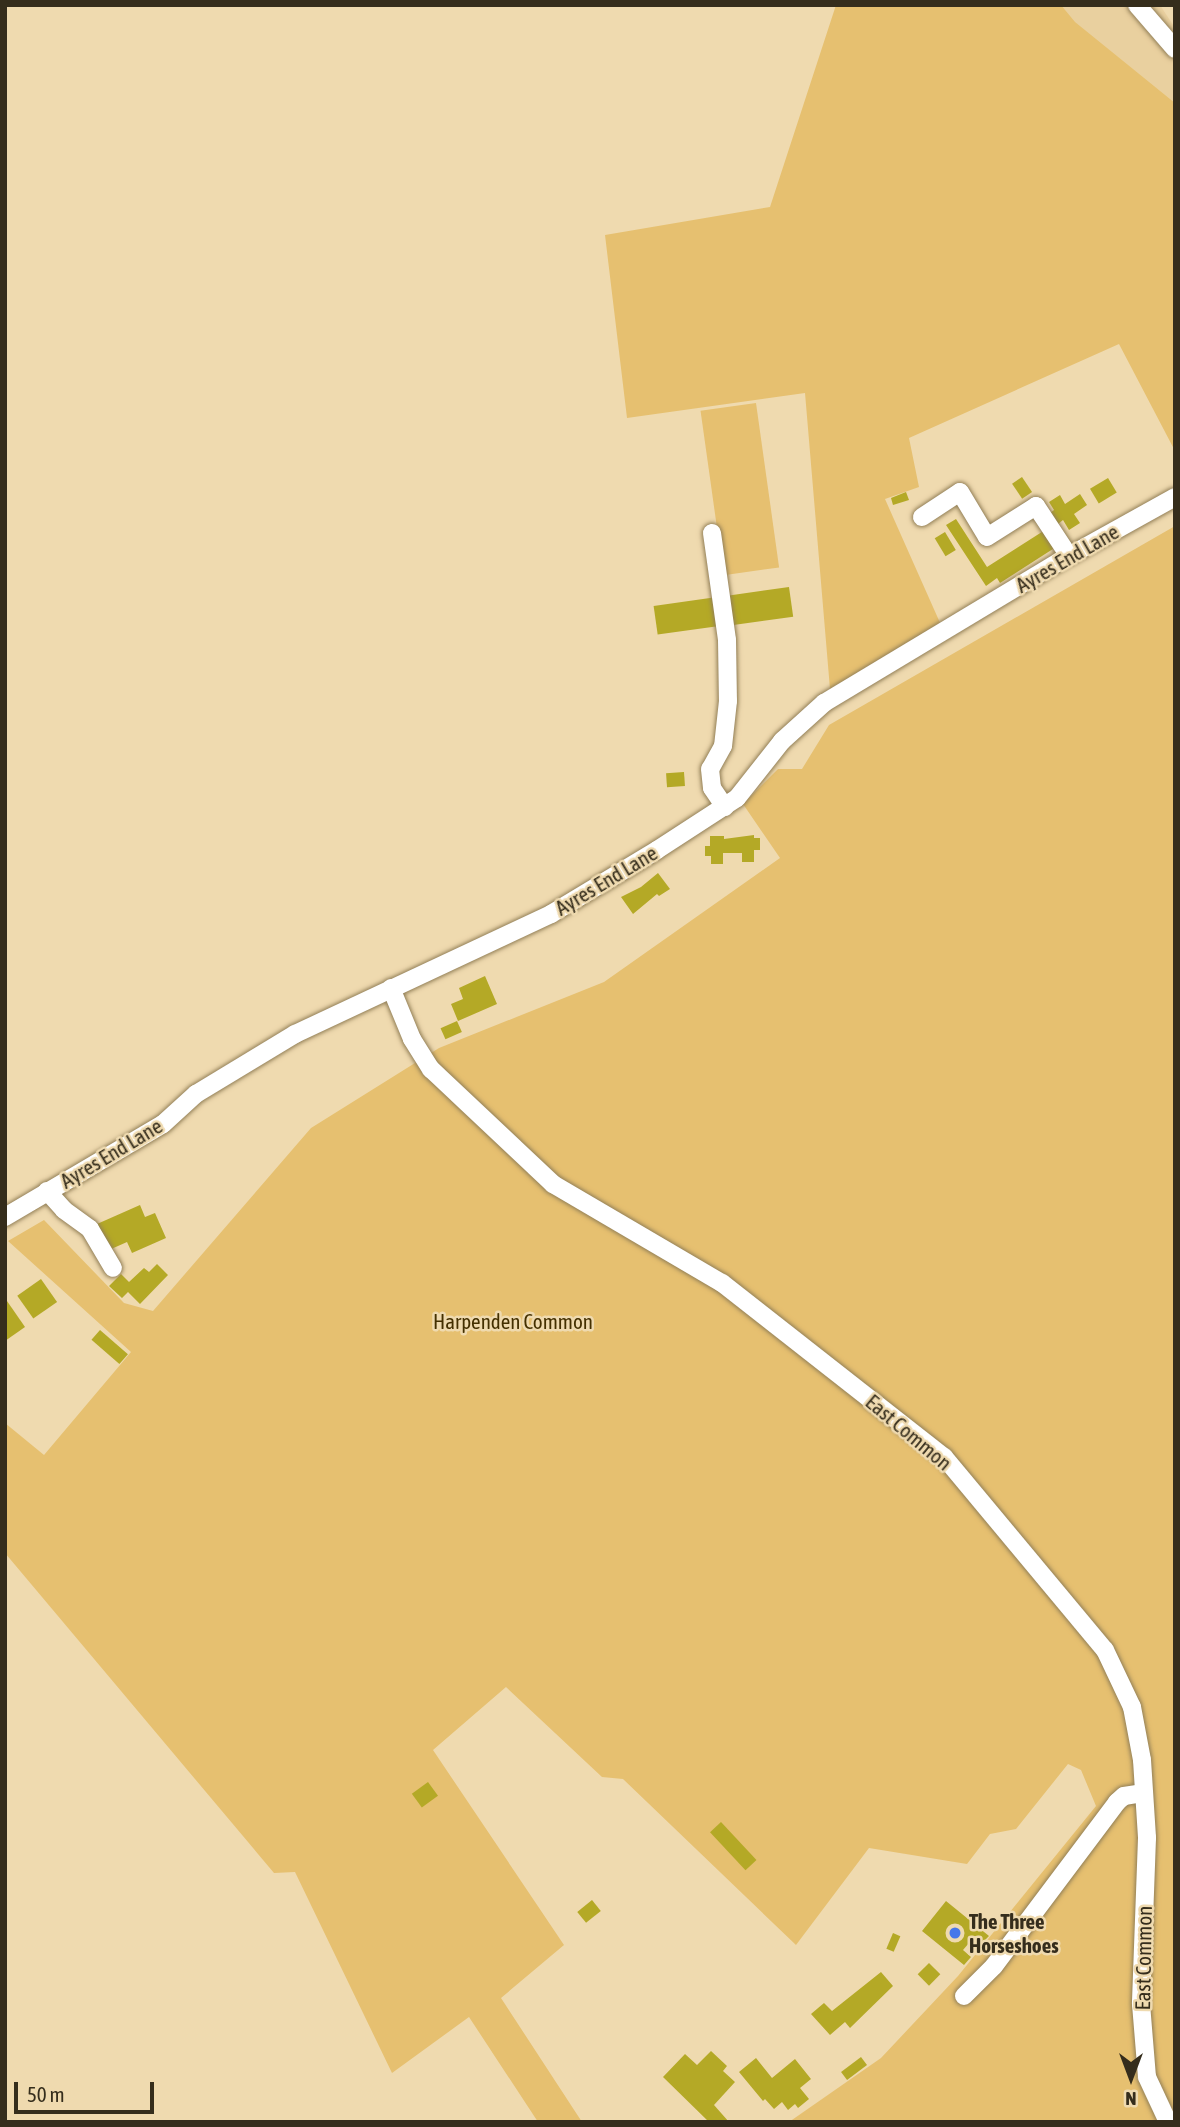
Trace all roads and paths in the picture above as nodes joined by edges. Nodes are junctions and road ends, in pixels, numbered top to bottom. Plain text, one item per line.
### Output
1 (1137, 5) edge
2 (1175, 49) edge
3 (1175, 497) edge
4 (922, 517) dead end
5 (712, 533) dead end
6 (1069, 556) junction
7 (725, 807) junction
8 (391, 988) junction
9 (47, 1191) junction
10 (5, 1217) edge
11 (113, 1268) dead end
12 (1144, 1793) junction
13 (964, 1996) dead end
14 (1168, 2122) edge

1 - 2 street
3 - 6 street, Ayres End Lane
4 - 6 street
5 - 7 street
6 - 7 street, Ayres End Lane
7 - 8 street, Ayres End Lane
8 - 9 street, Ayres End Lane
8 - 12 street, East Common
9 - 10 street, Ayres End Lane
9 - 11 street
12 - 13 street
12 - 14 street, East Common

